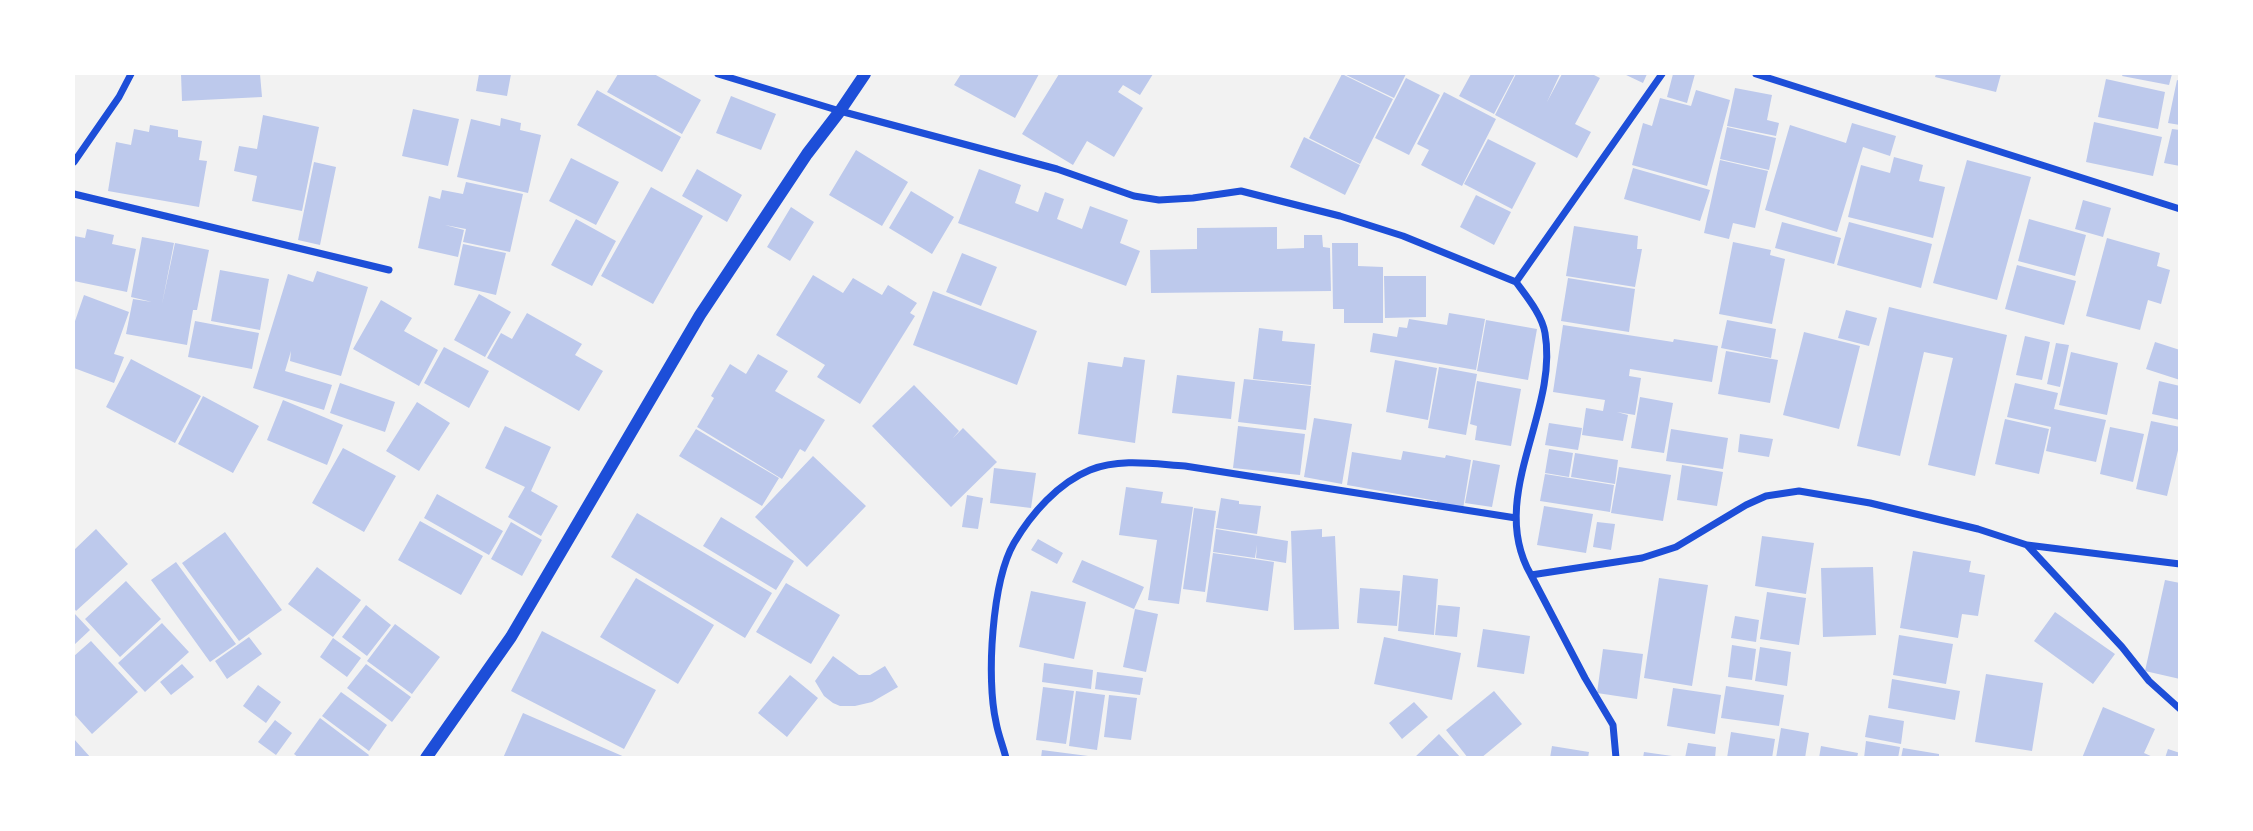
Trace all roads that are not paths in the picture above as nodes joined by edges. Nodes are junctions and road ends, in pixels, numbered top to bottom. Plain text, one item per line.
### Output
1 (131, 74) edge
2 (718, 74) edge
3 (865, 74) edge
4 (1662, 74) edge
5 (1756, 74) edge
6 (840, 111) junction
7 (74, 162) edge
8 (74, 194) edge
9 (2179, 209) edge
10 (389, 270) dead end
11 (1516, 282) junction
12 (1516, 518) junction
13 (2027, 545) junction
14 (2179, 564) edge
15 (1531, 575) junction
16 (2179, 709) edge
17 (426, 758) edge
18 (1006, 758) edge
19 (1616, 758) edge

1 - 7 street
2 - 6 street
3 - 6 street
4 - 11 street
5 - 9 street
6 - 11 street
6 - 17 street
8 - 10 street
11 - 12 street
12 - 15 street
12 - 18 street
13 - 14 street
13 - 15 street
13 - 16 street
15 - 19 street

